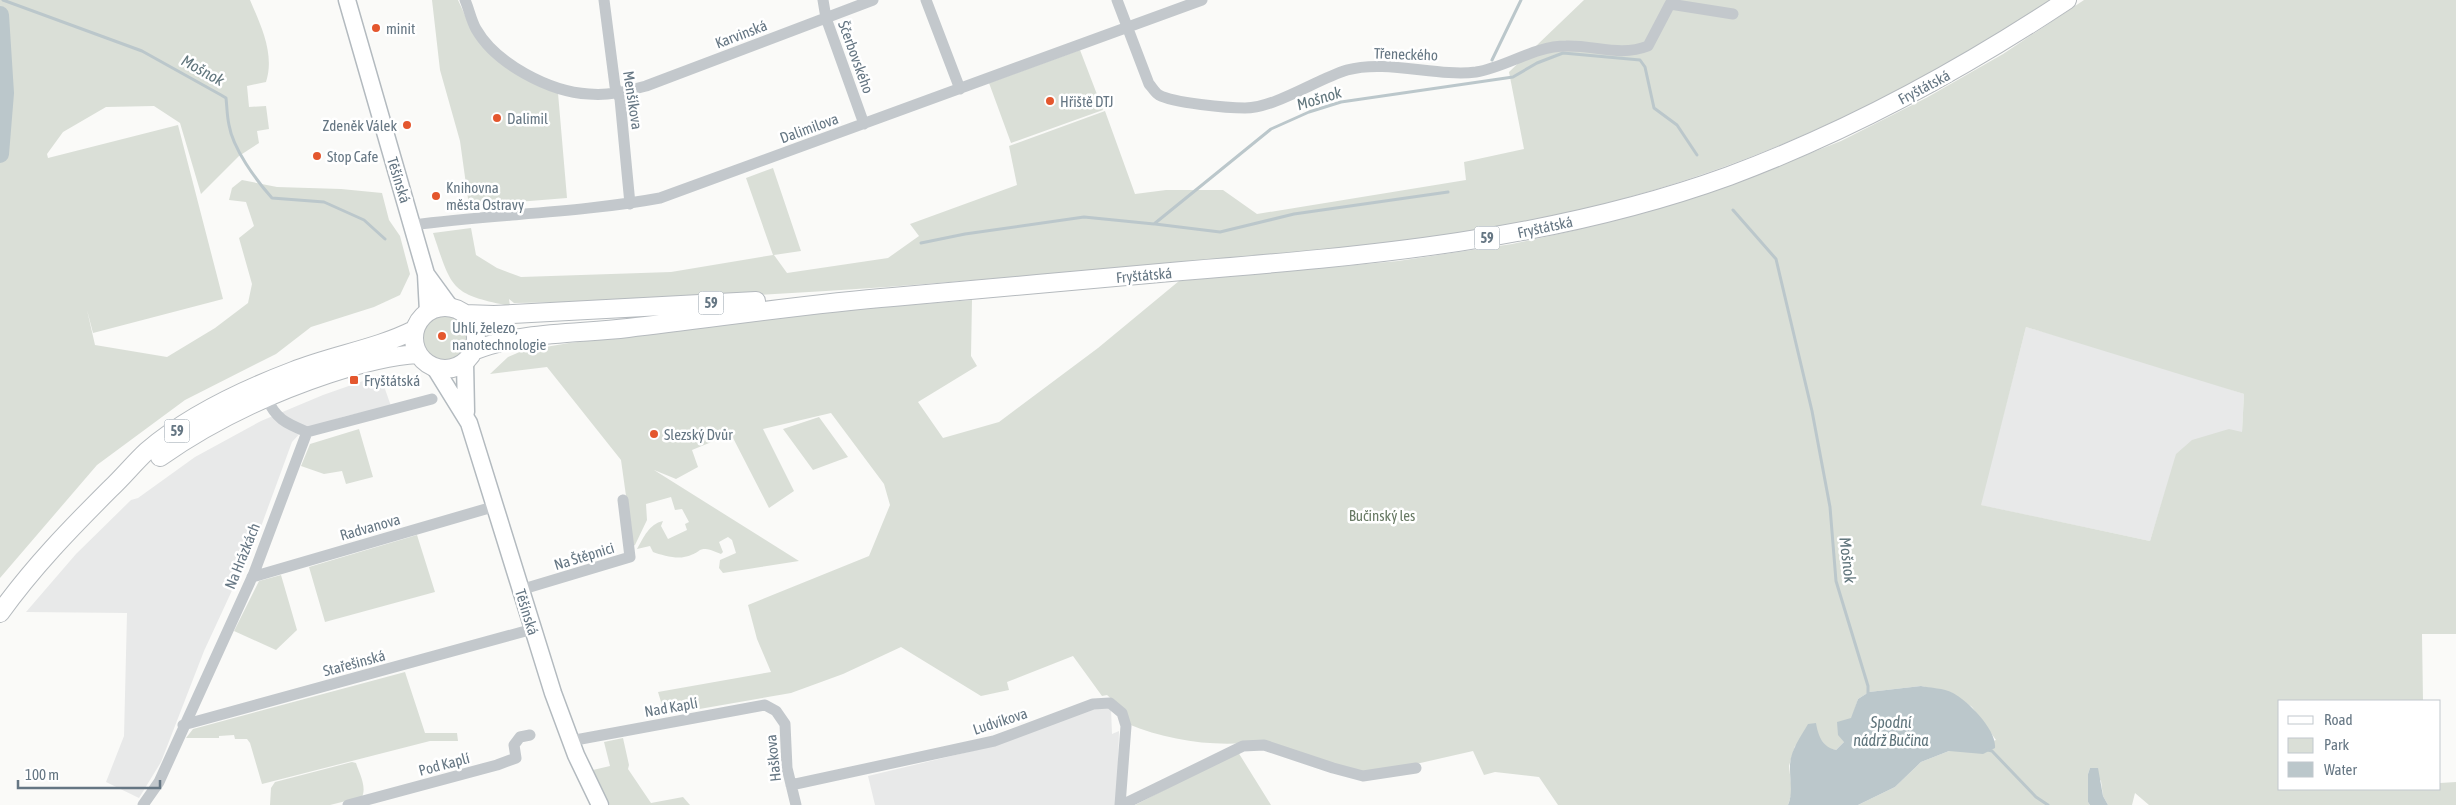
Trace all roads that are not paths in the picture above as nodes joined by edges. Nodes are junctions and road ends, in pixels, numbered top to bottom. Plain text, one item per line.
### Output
1 (347, 0) edge
2 (465, 0) edge
3 (604, 0) edge
4 (823, 0) edge
5 (872, 0) edge
6 (926, 0) edge
7 (1116, 0) edge
8 (1202, 0) edge
9 (2067, 0) edge
10 (1733, 14) dead end
11 (826, 18) junction
12 (1127, 28) junction
13 (960, 88) junction
14 (618, 94) junction
15 (864, 124) junction
16 (630, 204) junction
17 (413, 225) junction
18 (426, 274) junction
19 (857, 300) junction
20 (457, 310) junction
21 (428, 312) junction
22 (414, 330) junction
23 (418, 354) junction
24 (469, 357) junction
25 (436, 368) junction
26 (266, 397) junction
27 (432, 399) dead end
28 (466, 415) junction
29 (307, 432) junction
30 (110, 490) junction
31 (623, 500) dead end
32 (496, 506) junction
33 (252, 576) junction
34 (520, 590) junction
35 (0, 613) edge
36 (533, 629) junction
37 (776, 711) joint
38 (183, 726) junction
39 (530, 735) dead end
40 (570, 740) junction
41 (1416, 768) dead end
42 (791, 785) junction
43 (143, 805) edge
44 (348, 805) edge
45 (600, 805) edge
46 (796, 805) edge
47 (1121, 805) edge

1 - 17 main road, Těšínská
2 - 14 street, Karvinská
3 - 14 street, Menšíkova
4 - 11 street, Ščerbovského
5 - 11 street, Karvinská
6 - 13 street
7 - 12 street, Třeneckého
8 - 12 street, Dalimilova
9 - 19 main road, Fryštátská / 59
10 - 12 street, Třeneckého
11 - 14 street, Karvinská
11 - 15 street, Ščerbovského
12 - 13 street, Dalimilova
13 - 15 street, Dalimilova
14 - 16 street, Menšíkova
15 - 16 street, Dalimilova
16 - 17 street, Dalimilova
17 - 18 main road, Těšínská
18 - 20 main road, Těšínská
18 - 21 main road, Těšínská
19 - 20 main road, Fryštátská / 59
19 - 24 main road, Fryštátská / 59
20 - 21 main road
20 - 24 main road
21 - 22 main road
22 - 23 main road
22 - 30 main road, 59
23 - 25 main road
23 - 26 main road, 59
24 - 25 main road
24 - 28 main road, Těšínská
25 - 28 main road, Těšínská
26 - 29 street
26 - 30 main road, 59
27 - 29 street
28 - 32 main road, Těšínská
29 - 33 street, Na Hrázkách
30 - 35 main road, 59
31 - 34 street, Na Štěpnici
32 - 33 street, Radvanova
32 - 34 main road, Těšínská
33 - 38 street, Na Hrázkách
34 - 36 main road, Těšínská
36 - 38 street, Stařešinská
36 - 40 main road, Těšínská
37 - 40 street, Nad Kaplí
37 - 42 street, Haškova
38 - 43 street, Na Hrázkách
39 - 44 street, Pod Kaplí
40 - 45 main road, Těšínská
41 - 47 street, Ludvíkova
42 - 46 street, Haškova
42 - 47 street, Ludvíkova

